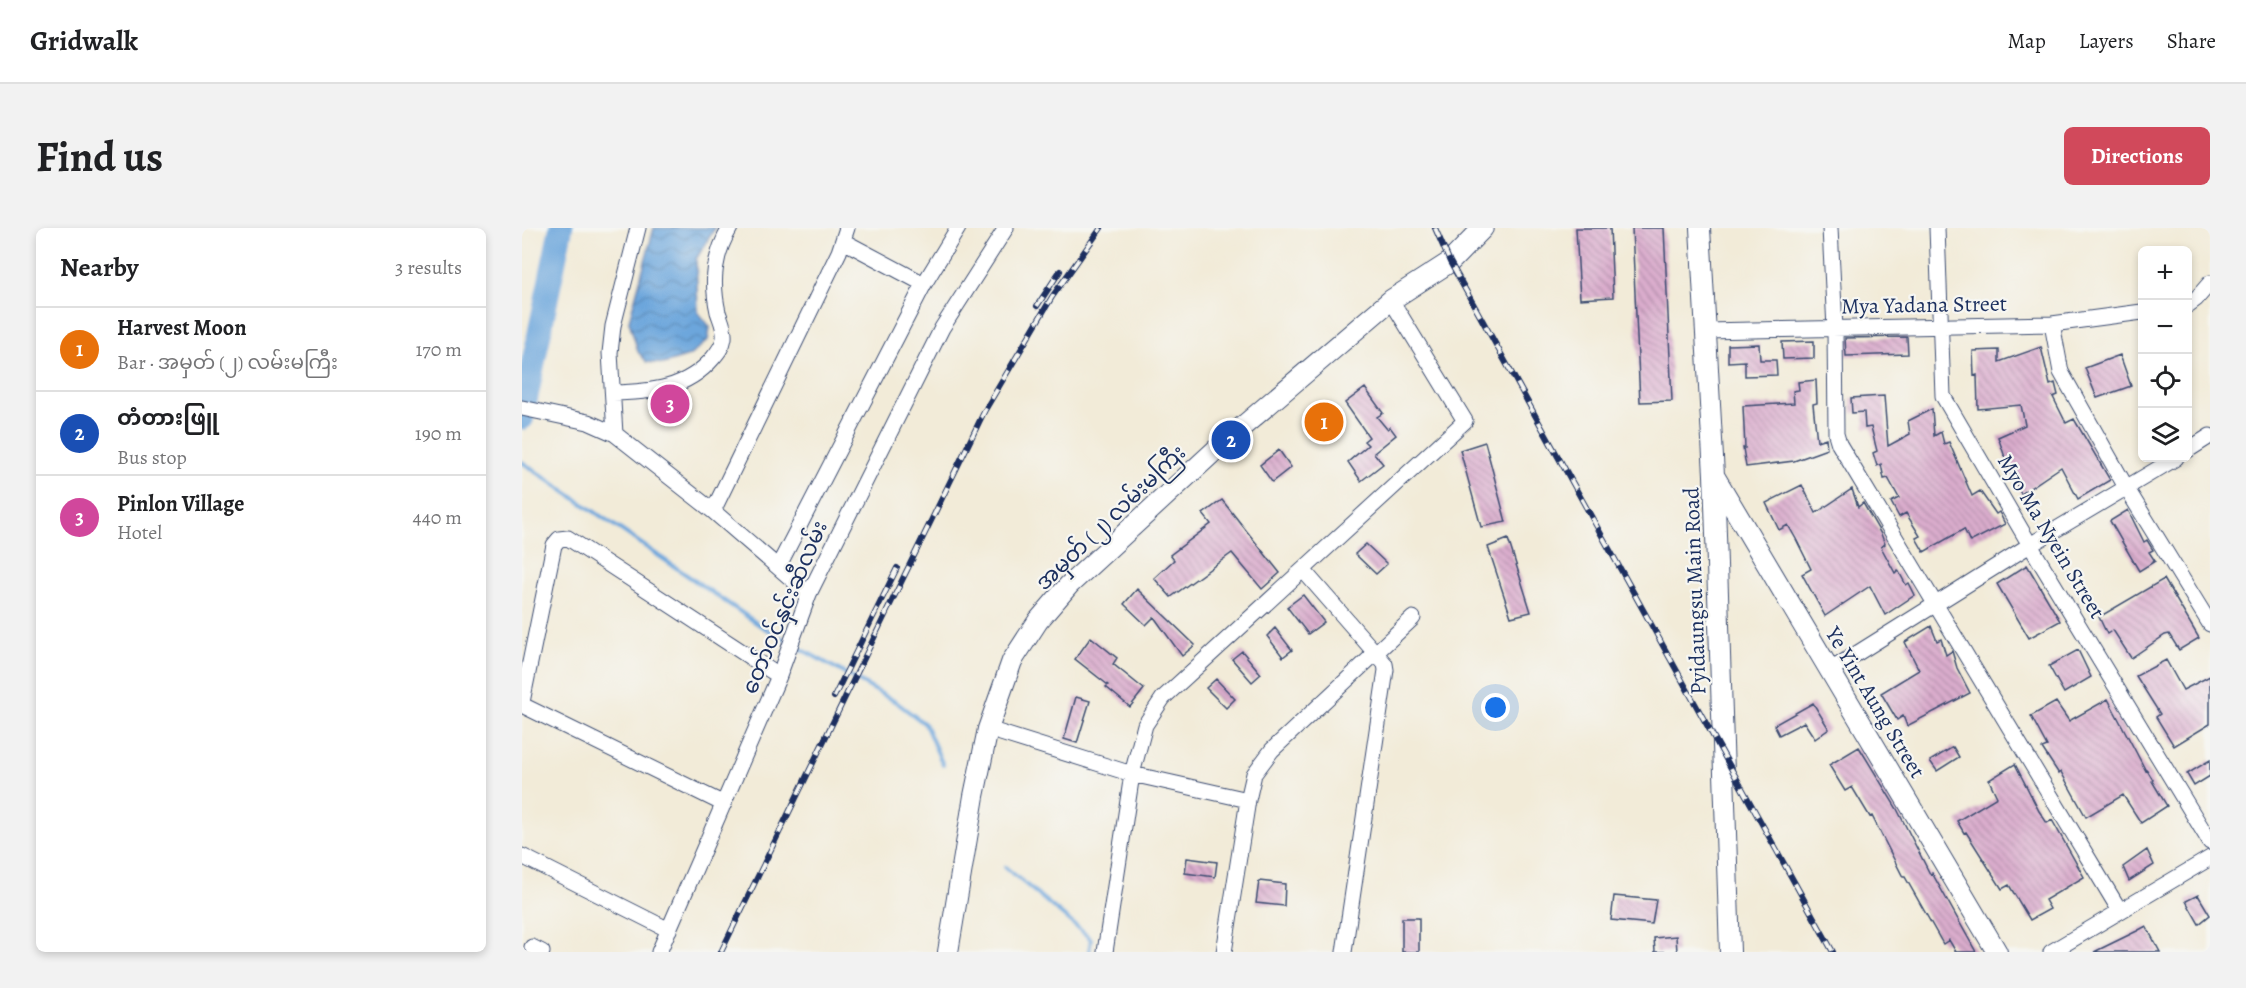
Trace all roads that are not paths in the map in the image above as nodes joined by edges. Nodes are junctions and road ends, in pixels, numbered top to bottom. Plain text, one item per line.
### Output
1 (638, 228) edge
2 (730, 228) edge
3 (958, 228) edge
4 (1006, 228) edge
5 (1483, 228) edge
6 (1700, 228) edge
7 (1830, 228) edge
8 (1937, 228) edge
9 (845, 235) edge
10 (2210, 283) edge
11 (924, 284) junction
12 (1391, 300) junction
13 (2192, 302) edge
14 (2138, 313) edge
15 (2052, 324) junction
16 (1941, 326) junction
17 (1835, 328) junction
18 (1706, 330) junction
19 (613, 393) junction
20 (522, 408) edge
21 (615, 434) junction
22 (2210, 436) edge
23 (2192, 447) edge
24 (2170, 462) edge
25 (1714, 475) junction
26 (2127, 489) junction
27 (713, 511) junction
28 (2030, 545) junction
29 (778, 567) junction
30 (1303, 570) junction
31 (809, 594) junction
32 (1936, 605) junction
33 (1413, 618) dead end
34 (2210, 624) edge
35 (1376, 653) junction
36 (1829, 671) junction
37 (780, 676) junction
38 (522, 704) edge
39 (988, 729) junction
40 (1132, 774) junction
41 (1248, 800) junction
42 (724, 804) junction
43 (2210, 842) edge
44 (522, 856) edge
45 (2210, 858) edge
46 (2120, 911) junction
47 (669, 930) junction
48 (659, 952) edge
49 (948, 952) edge
50 (1105, 952) edge
51 (1224, 952) edge
52 (1344, 952) edge
53 (1730, 952) edge
54 (1997, 952) edge
55 (2051, 952) edge

1 - 19 street
2 - 19 street
3 - 11 street
4 - 31 street, တော်ဝင်နှင်းဆီလမ်း
5 - 12 main road, အမှတ် (၂) လမ်းမကြီး
6 - 18 main road, Pyidaungsu Main Road
7 - 17 street
8 - 16 street, Myo Ma Nyein Street
9 - 11 street
9 - 27 street
10 - 13 street
11 - 29 street
12 - 30 street
12 - 39 main road, အမှတ် (၂) လမ်းမကြီး
14 - 15 street, Mya Yadana Street
15 - 16 street, Mya Yadana Street
15 - 26 street
16 - 17 street, Mya Yadana Street
16 - 28 street, Myo Ma Nyein Street
17 - 18 street, Mya Yadana Street
17 - 32 street
18 - 25 main road, Pyidaungsu Main Road
19 - 21 street
20 - 21 street
21 - 27 street
22 - 23 street
24 - 26 street
25 - 36 main road, Ye Yint Aung Street
25 - 53 main road, Pyidaungsu Main Road
26 - 28 street
26 - 34 street
27 - 29 street
28 - 32 street
28 - 43 street, Myo Ma Nyein Street
29 - 31 street
30 - 35 street
30 - 40 street
31 - 37 street, တော်ဝင်နှင်းဆီလမ်း
32 - 36 street
32 - 46 street
33 - 35 street
35 - 41 street
35 - 52 street
36 - 54 main road, Ye Yint Aung Street
37 - 38 street
37 - 42 street, တော်ဝင်နှင်းဆီလမ်း
38 - 42 street
39 - 40 street
39 - 49 main road, အမှတ် (၂) လမ်းမကြီး
40 - 41 street
40 - 50 street
41 - 51 street
42 - 47 street, တော်ဝင်နှင်းဆီလမ်း
44 - 47 street
45 - 46 street
46 - 55 street
47 - 48 street, တော်ဝင်နှင်းဆီလမ်း

